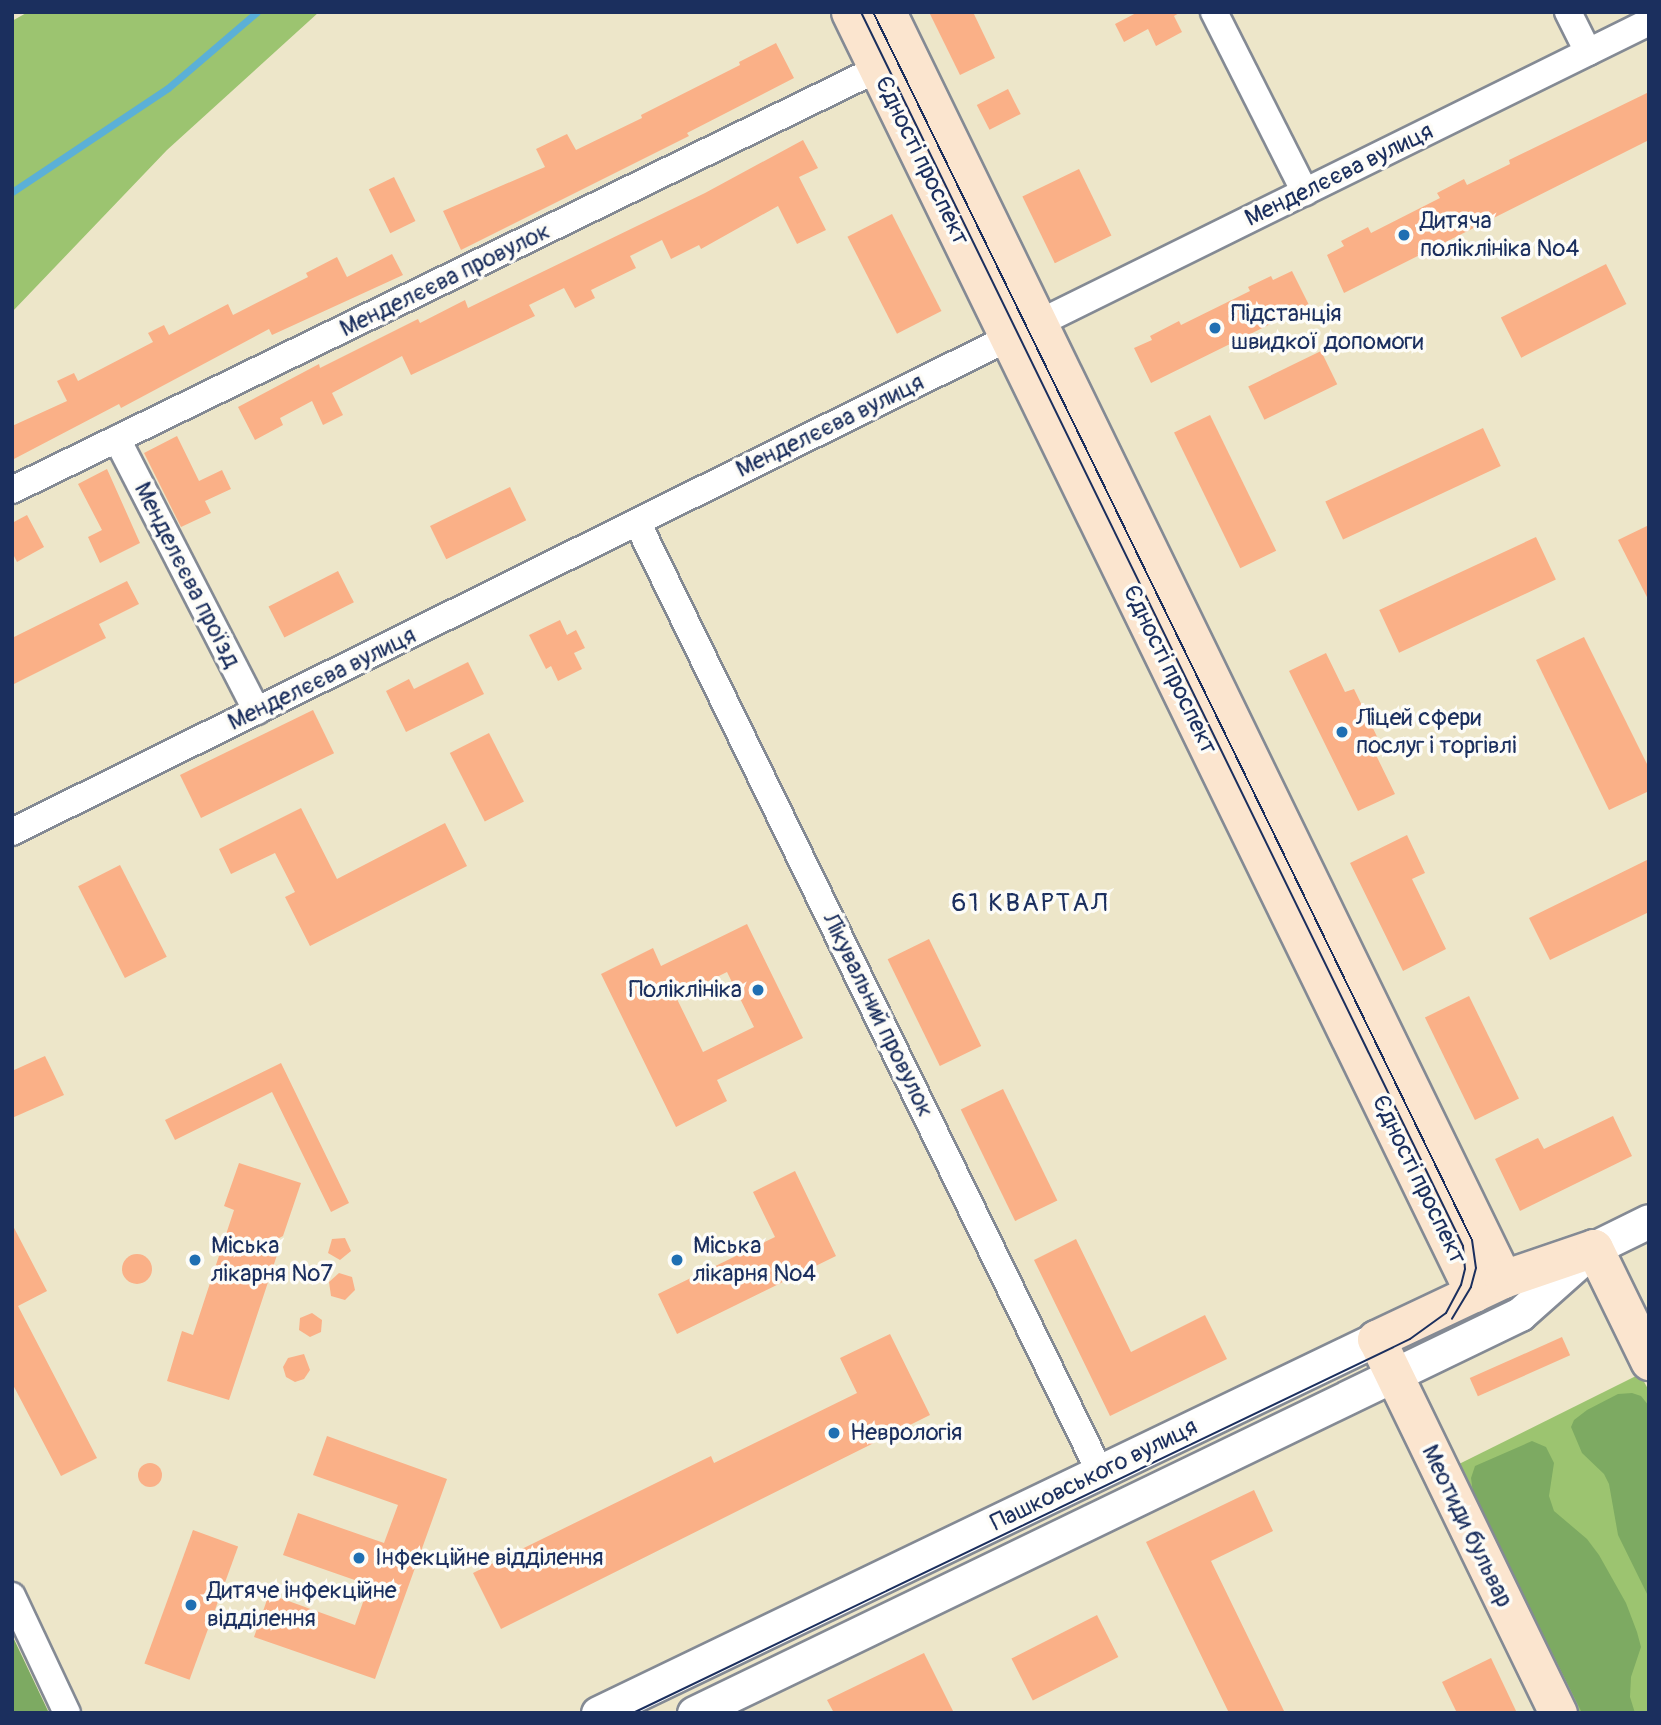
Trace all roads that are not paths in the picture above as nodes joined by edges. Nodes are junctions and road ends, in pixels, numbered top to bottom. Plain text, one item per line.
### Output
1 (850, 12) edge
2 (887, 12) edge
3 (1214, 12) edge
4 (1568, 12) edge
5 (1649, 22) edge
6 (1588, 52) junction
7 (877, 69) junction
8 (1305, 192) junction
9 (1023, 331) junction
10 (117, 439) junction
11 (12, 490) edge
12 (637, 522) junction
13 (257, 711) junction
14 (12, 832) edge
15 (1649, 1222) edge
16 (1594, 1248) junction
17 (1488, 1286) junction
18 (1506, 1321) junction
19 (1376, 1339) junction
20 (1649, 1361) edge
21 (1393, 1375) junction
22 (1100, 1472) junction
23 (1118, 1508) junction
24 (12, 1596) edge
25 (67, 1713) edge
26 (598, 1713) edge
27 (694, 1713) edge
28 (1558, 1713) edge

1 - 7 main road, Єдності проспект
2 - 9 main road, Єдності проспект
3 - 8 street
4 - 6 street
5 - 6 street, Менделєєва вулиця
6 - 8 street, Менделєєва вулиця
7 - 9 main road, Єдності проспект
7 - 10 street, Менделєєва провулок
8 - 9 street, Менделєєва вулиця
9 - 12 street, Менделєєва вулиця
9 - 17 main road, Єдності проспект
10 - 11 street, Менделєєва провулок
10 - 13 street, Менделєєва проїзд
12 - 13 street, Менделєєва вулиця
12 - 22 street, Лікувальний провулок
13 - 14 street, Менделєєва вулиця
15 - 16 street, Пашковського вулиця
16 - 17 main road, Пашковського вулиця
16 - 18 street, Пашковського вулиця
16 - 20 main road
17 - 18 street, Єдності проспект
17 - 19 main road, Пашковського вулиця
18 - 21 street, Пашковського вулиця
19 - 21 main road, Меотиди бульвар
19 - 22 street, Пашковського вулиця
21 - 23 street, Пашковського вулиця
21 - 28 main road, Меотиди бульвар
22 - 23 street, Лікувальний провулок
22 - 26 street, Пашковського вулиця
23 - 27 street, Пашковського вулиця
24 - 25 street

